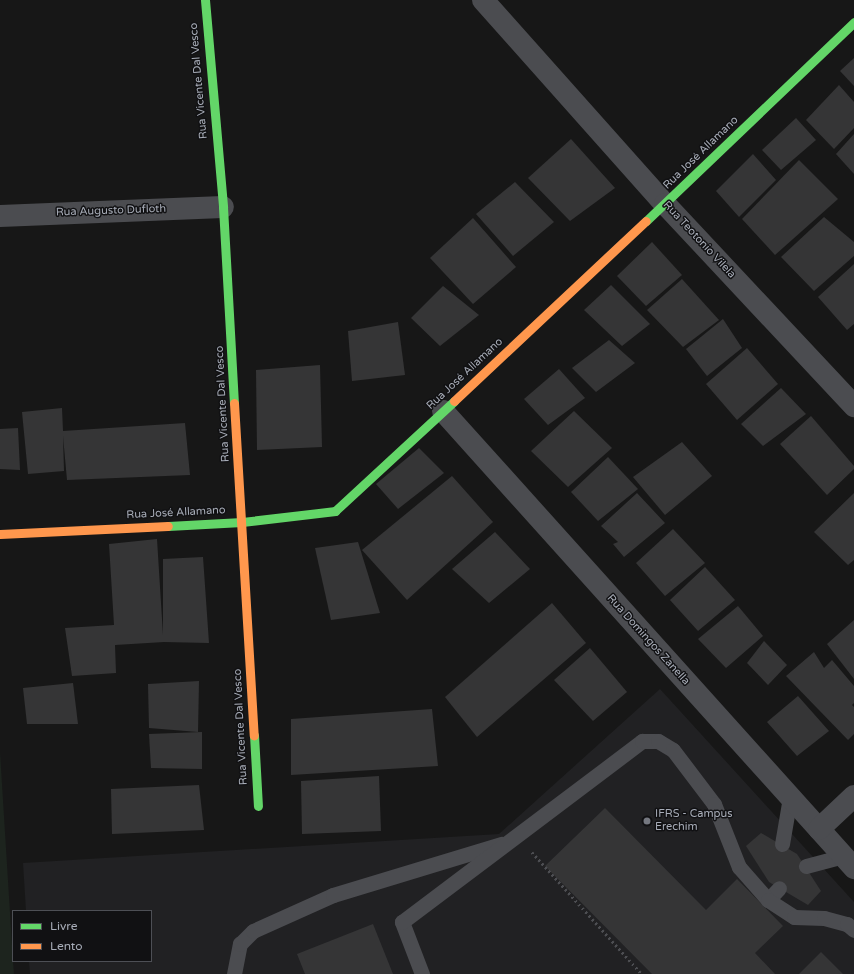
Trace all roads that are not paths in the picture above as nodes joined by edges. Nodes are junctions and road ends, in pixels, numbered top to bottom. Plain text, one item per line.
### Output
1 (205, 0) edge
2 (483, 0) edge
3 (854, 22) edge
4 (665, 204) junction
5 (223, 207) junction
6 (0, 216) edge
7 (854, 406) edge
8 (443, 411) junction
9 (242, 522) junction
10 (0, 534) edge
11 (854, 796) edge
12 (790, 797) junction
13 (258, 806) dead end
14 (819, 829) junction
15 (513, 838) junction
16 (782, 844) dead end
17 (849, 862) edge
18 (806, 866) dead end
19 (779, 888) dead end
20 (768, 900) junction
21 (854, 930) edge
22 (234, 974) edge
23 (422, 974) edge

1 - 5 street, Rua Vicente Dal Vesco
2 - 4 street, Rua Teotonio Vilela
3 - 4 street, Rua José Allamano
4 - 7 street, Rua Teotonio Vilela
4 - 8 street, Rua José Allamano
5 - 6 street, Rua Augusto Dufloth
5 - 9 street, Rua Vicente Dal Vesco
8 - 9 street, Rua José Allamano
8 - 12 street, Rua Domingos Zanella
9 - 10 street, Rua José Allamano
9 - 13 street, Rua Vicente Dal Vesco
11 - 14 street
12 - 14 street, Rua Domingos Zanella
12 - 16 lane
14 - 17 street, Rua Domingos Zanella
15 - 20 lane
15 - 22 lane
15 - 23 lane
17 - 18 lane
19 - 20 lane
20 - 21 lane

